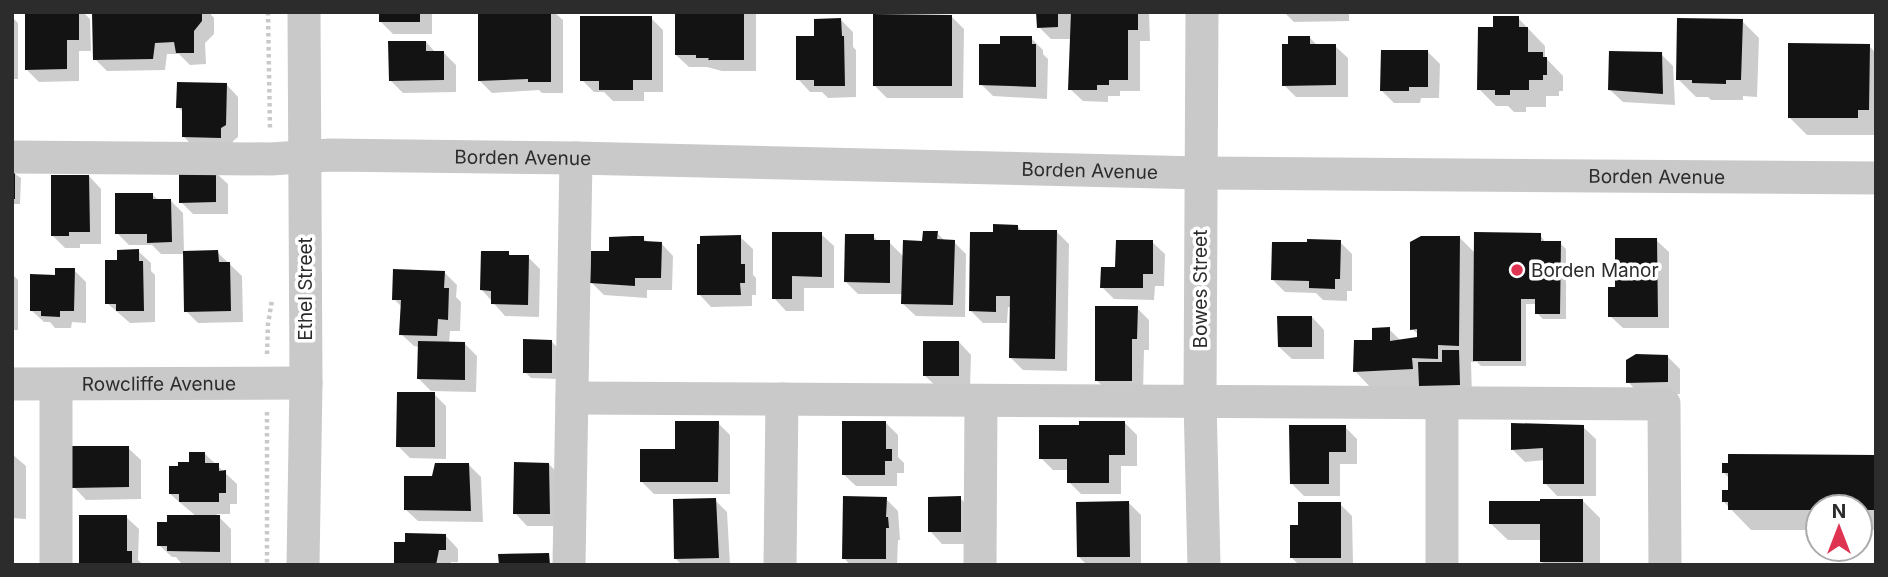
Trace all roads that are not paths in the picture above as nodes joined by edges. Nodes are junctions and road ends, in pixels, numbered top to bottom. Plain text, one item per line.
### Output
1 (304, 12) edge
2 (1202, 12) edge
3 (12, 157) edge
4 (305, 157) junction
5 (576, 158) junction
6 (1201, 173) junction
7 (1876, 178) edge
8 (306, 383) junction
9 (12, 384) edge
10 (56, 385) junction
11 (572, 398) junction
12 (782, 399) junction
13 (981, 401) junction
14 (1200, 401) junction
15 (1442, 403) junction
16 (56, 565) edge
17 (303, 565) edge
18 (569, 565) edge
19 (780, 565) edge
20 (980, 565) edge
21 (1204, 565) edge
22 (1442, 565) edge
23 (1665, 565) edge

1 - 4 street, Ethel Street
2 - 6 street, Bowes Street
3 - 4 street, Borden Avenue
4 - 5 street, Borden Avenue
4 - 8 street, Ethel Street
5 - 6 street, Borden Avenue
5 - 11 street
6 - 7 street, Borden Avenue
6 - 14 street, Bowes Street
8 - 10 street, Rowcliffe Avenue
8 - 17 street, Ethel Street
9 - 10 street, Rowcliffe Avenue
10 - 16 street
11 - 12 street
11 - 18 street
12 - 13 street
12 - 19 street
13 - 14 street
13 - 20 street
14 - 15 street
14 - 21 street, Bowes Street
15 - 22 street
15 - 23 street

